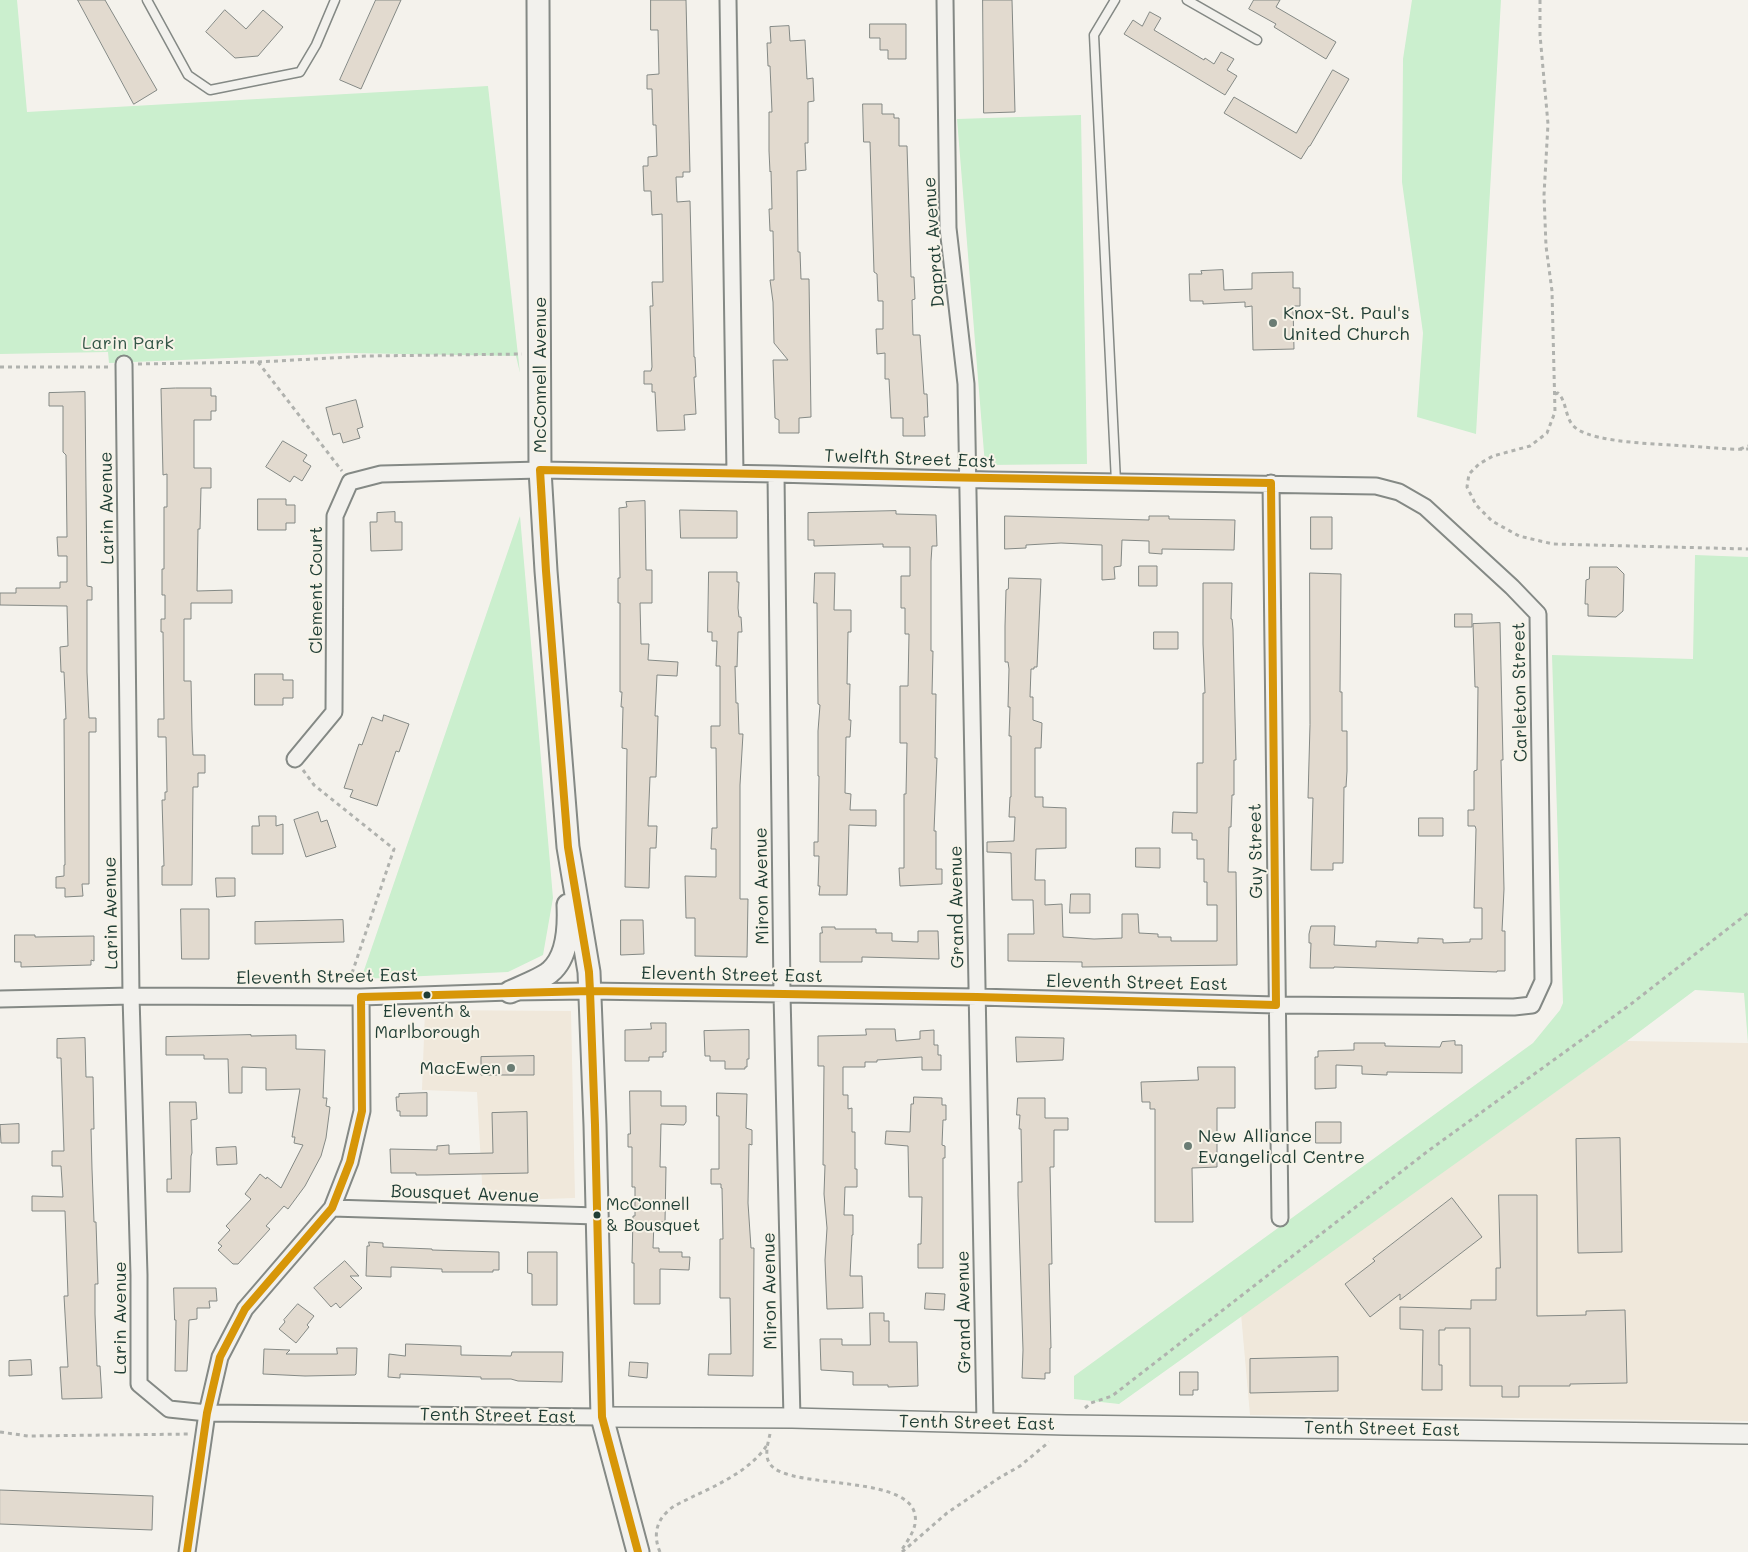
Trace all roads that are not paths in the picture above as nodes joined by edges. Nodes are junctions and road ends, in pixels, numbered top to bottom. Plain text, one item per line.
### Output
1 (147, 0) edge
2 (335, 0) edge
3 (538, 0) edge
4 (728, 0) edge
5 (945, 0) edge
6 (1114, 0) edge
7 (1187, 0) edge
8 (1257, 40) dead end
9 (124, 364) road end
10 (540, 470) junction
11 (735, 473) junction
12 (776, 474) junction
13 (969, 480) junction
14 (1116, 482) junction
15 (1276, 484) junction
16 (295, 759) road end
17 (568, 847) junction
18 (589, 991) junction
19 (510, 992) junction
20 (782, 994) junction
21 (131, 996) junction
22 (361, 996) junction
23 (977, 998) junction
24 (0, 999) edge
25 (1276, 1005) junction
26 (1463, 1007) joint
27 (332, 1208) junction
28 (597, 1216) junction
29 (1280, 1218) dead end
30 (207, 1413) junction
31 (602, 1417) junction
32 (792, 1418) junction
33 (985, 1424) junction
34 (1748, 1434) edge
35 (187, 1552) edge
36 (638, 1552) edge

1 - 2 lane
3 - 10 main road, McConnell Avenue
4 - 11 street
5 - 13 street, Daprat Avenue
6 - 14 lane
7 - 8 lane
9 - 21 street, Larin Avenue
10 - 11 street, Twelfth Street East
10 - 16 street, Clement Court
10 - 17 main road, McConnell Avenue
11 - 12 street, Twelfth Street East
12 - 13 street, Twelfth Street East
12 - 20 street, Miron Avenue
13 - 14 street, Twelfth Street East
13 - 23 street, Grand Avenue
14 - 15 street, Twelfth Street East
15 - 25 street, Guy Street
15 - 26 street, Carleton Street
17 - 18 main road, McConnell Avenue
17 - 19 main road
18 - 19 street, Eleventh Street East
18 - 20 street, Eleventh Street East
18 - 28 main road, McConnell Avenue
19 - 22 street, Eleventh Street East
20 - 23 street, Eleventh Street East
20 - 32 street, Miron Avenue
21 - 22 street, Eleventh Street East
21 - 24 street, Eleventh Street East
21 - 30 street, Larin Avenue
22 - 27 street
23 - 25 street, Eleventh Street East
23 - 33 street, Grand Avenue
25 - 26 street, Eleventh Street East
25 - 29 street, Guy Street
27 - 28 street, Bousquet Avenue
27 - 30 street
28 - 31 main road, McConnell Avenue
30 - 31 street, Tenth Street East
30 - 35 street
31 - 32 street, Tenth Street East
31 - 36 main road, McConnell Avenue
32 - 33 street, Tenth Street East
33 - 34 street, Tenth Street East

